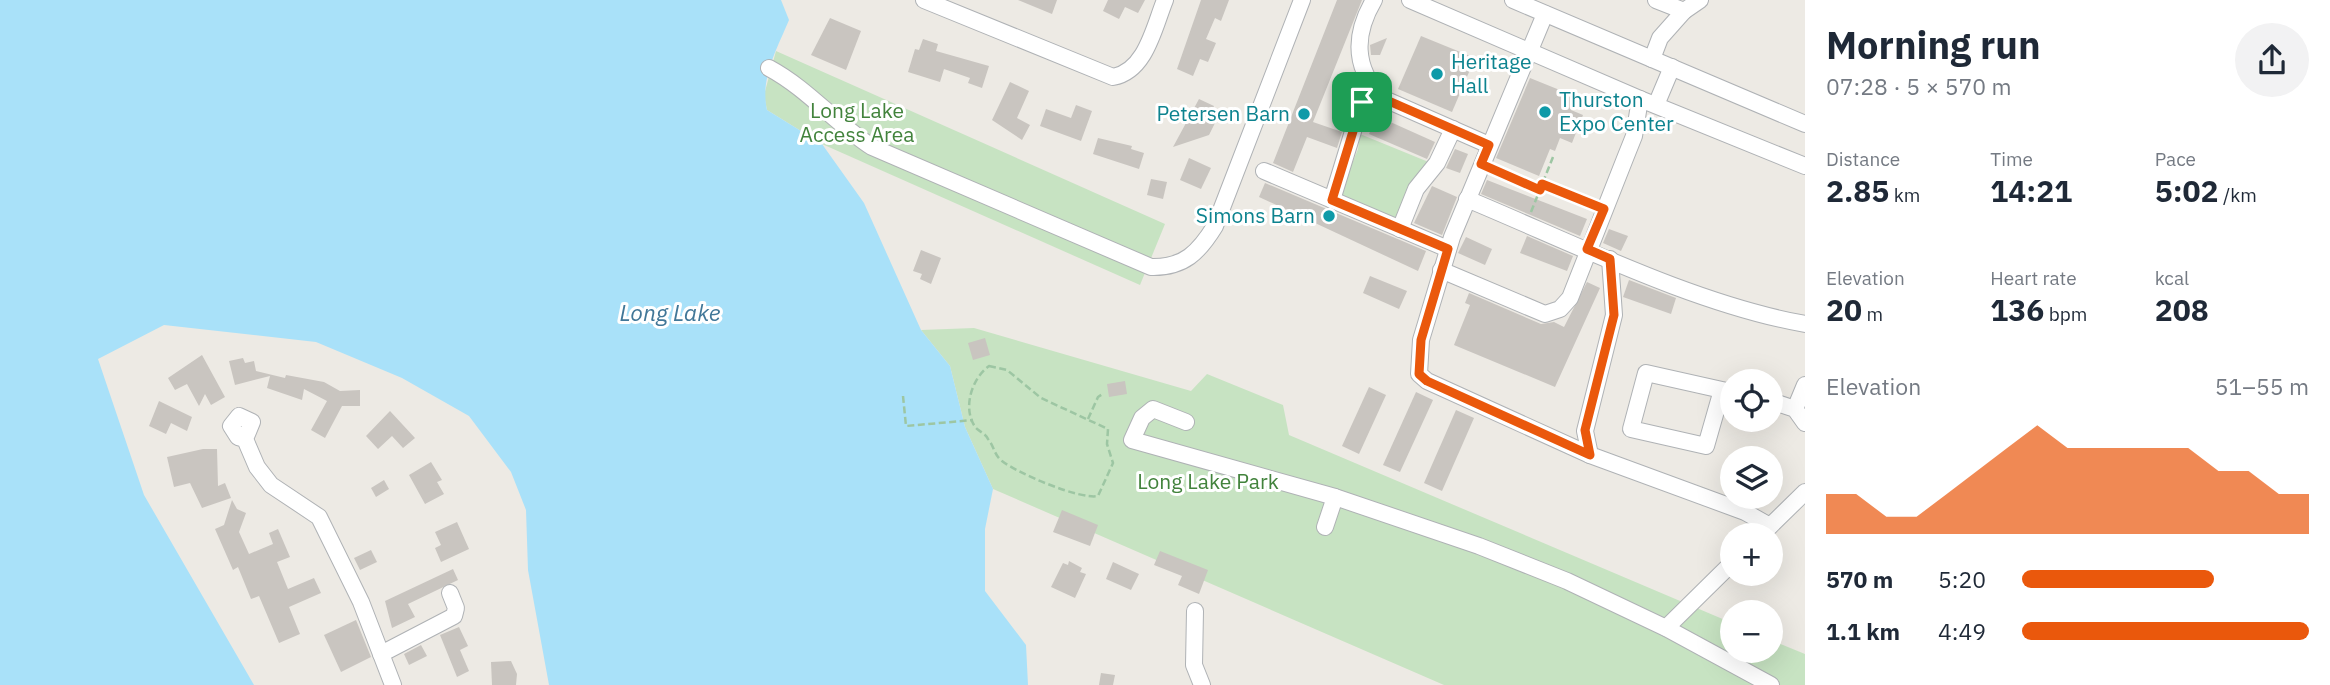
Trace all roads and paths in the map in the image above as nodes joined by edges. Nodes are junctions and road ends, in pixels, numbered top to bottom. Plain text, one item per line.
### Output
1 (924, 0) edge
2 (1165, 0) edge
3 (1303, 0) edge
4 (1374, 0) edge
5 (1410, 0) edge
6 (1513, 0) edge
7 (1656, 0) edge
8 (1700, 0) edge
9 (1684, 11) junction
10 (1545, 14) junction
11 (1528, 51) junction
12 (1652, 59) junction
13 (1672, 67) junction
14 (769, 68) dead end
15 (1371, 86) junction
16 (1640, 99) junction
17 (1656, 105) junction
18 (1805, 124) edge
19 (1453, 129) junction
20 (1489, 145) junction
21 (1553, 157) dead end
22 (1481, 164) junction
23 (1805, 166) edge
24 (1264, 171) dead end
25 (1542, 184) junction
26 (1540, 190) junction
27 (1466, 199) junction
28 (1332, 200) junction
29 (1604, 209) junction
30 (1527, 224) junction
31 (1400, 229) junction
32 (1448, 249) junction
33 (1587, 249) junction
34 (1610, 259) junction
35 (1441, 270) junction
36 (1805, 324) edge
37 (1805, 385) edge
38 (1727, 391) edge
39 (1104, 393) dead end
40 (903, 396) dead end
41 (1783, 405) edge
42 (1795, 409) junction
43 (1088, 419) junction
44 (973, 421) junction
45 (1186, 422) dead end
46 (1805, 423) edge
47 (245, 439) dead end
48 (1590, 455) junction
49 (1805, 492) edge
50 (1335, 497) junction
51 (1754, 523) edge
52 (1773, 523) edge
53 (1325, 527) dead end
54 (1720, 575) edge
55 (450, 593) dead end
56 (1195, 611) dead end
57 (1666, 628) junction
58 (381, 654) junction
59 (393, 685) edge
60 (1202, 685) edge
61 (1771, 685) edge

1 - 2 street
3 - 14 street
4 - 15 street
5 - 11 street
6 - 10 street
7 - 9 street
8 - 9 street
9 - 12 street
10 - 11 street
10 - 12 street
11 - 16 street
11 - 20 street
12 - 13 street
13 - 17 street
13 - 18 street
15 - 19 street
15 - 28 street
16 - 17 street
16 - 29 street
17 - 23 street
19 - 20 street
19 - 31 street
20 - 22 street
21 - 25 path
22 - 26 path
22 - 27 street
24 - 28 street
25 - 26 path
25 - 29 path
26 - 30 path
27 - 30 street
27 - 32 street
28 - 31 street
29 - 33 street
30 - 33 street
31 - 32 street
32 - 35 street
33 - 34 street
33 - 35 street
34 - 36 street
34 - 48 street
35 - 48 street
37 - 42 street
38 - 38 street
39 - 43 path
40 - 44 path
41 - 42 street
42 - 46 street
43 - 44 path
43 - 44 path
45 - 50 street
47 - 58 street
48 - 51 street
49 - 52 street
50 - 53 street
50 - 57 street
54 - 57 street
55 - 58 street
56 - 60 street
57 - 61 street
58 - 59 street

